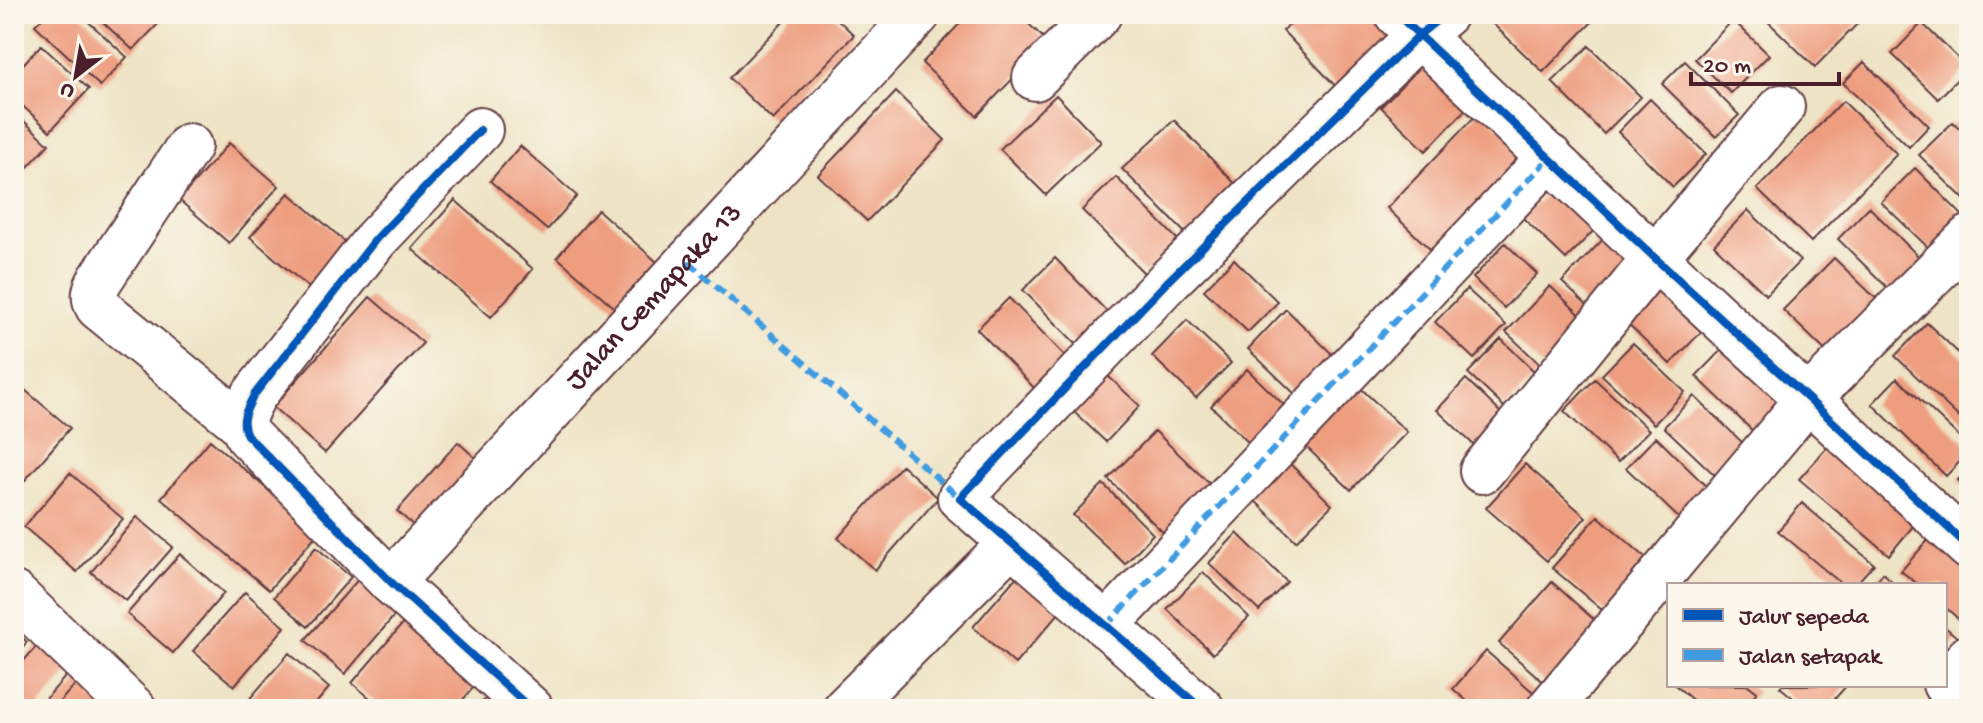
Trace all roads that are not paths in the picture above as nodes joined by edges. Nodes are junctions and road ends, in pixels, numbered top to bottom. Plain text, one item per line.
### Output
1 (918, 14) edge
2 (1099, 14) edge
3 (1420, 21) edge
4 (1035, 78) dead end
5 (1782, 107) dead end
6 (480, 130) dead end
7 (189, 146) dead end
8 (1550, 157) junction
9 (1969, 238) edge
10 (1655, 258) junction
11 (1809, 398) junction
12 (243, 425) junction
13 (1482, 471) dead end
14 (1011, 543) junction
15 (1969, 547) edge
16 (391, 582) junction
17 (14, 594) edge
18 (1106, 626) junction
19 (1969, 657) edge
20 (1947, 681) edge
21 (1941, 687) edge
22 (1173, 700) edge
23 (134, 709) edge
24 (531, 709) edge
25 (845, 709) edge
26 (1549, 709) edge
27 (1922, 709) edge

1 - 16 street, Jalan Cemapaka 13
2 - 4 street
3 - 8 street
3 - 14 street
5 - 10 street
6 - 12 street
7 - 12 street
8 - 10 street
8 - 18 street
9 - 11 street
10 - 11 street
10 - 13 street
11 - 15 street
11 - 26 street
12 - 16 street
14 - 18 street
14 - 25 street
16 - 24 street
17 - 23 street
18 - 22 street
19 - 20 street
21 - 27 street

